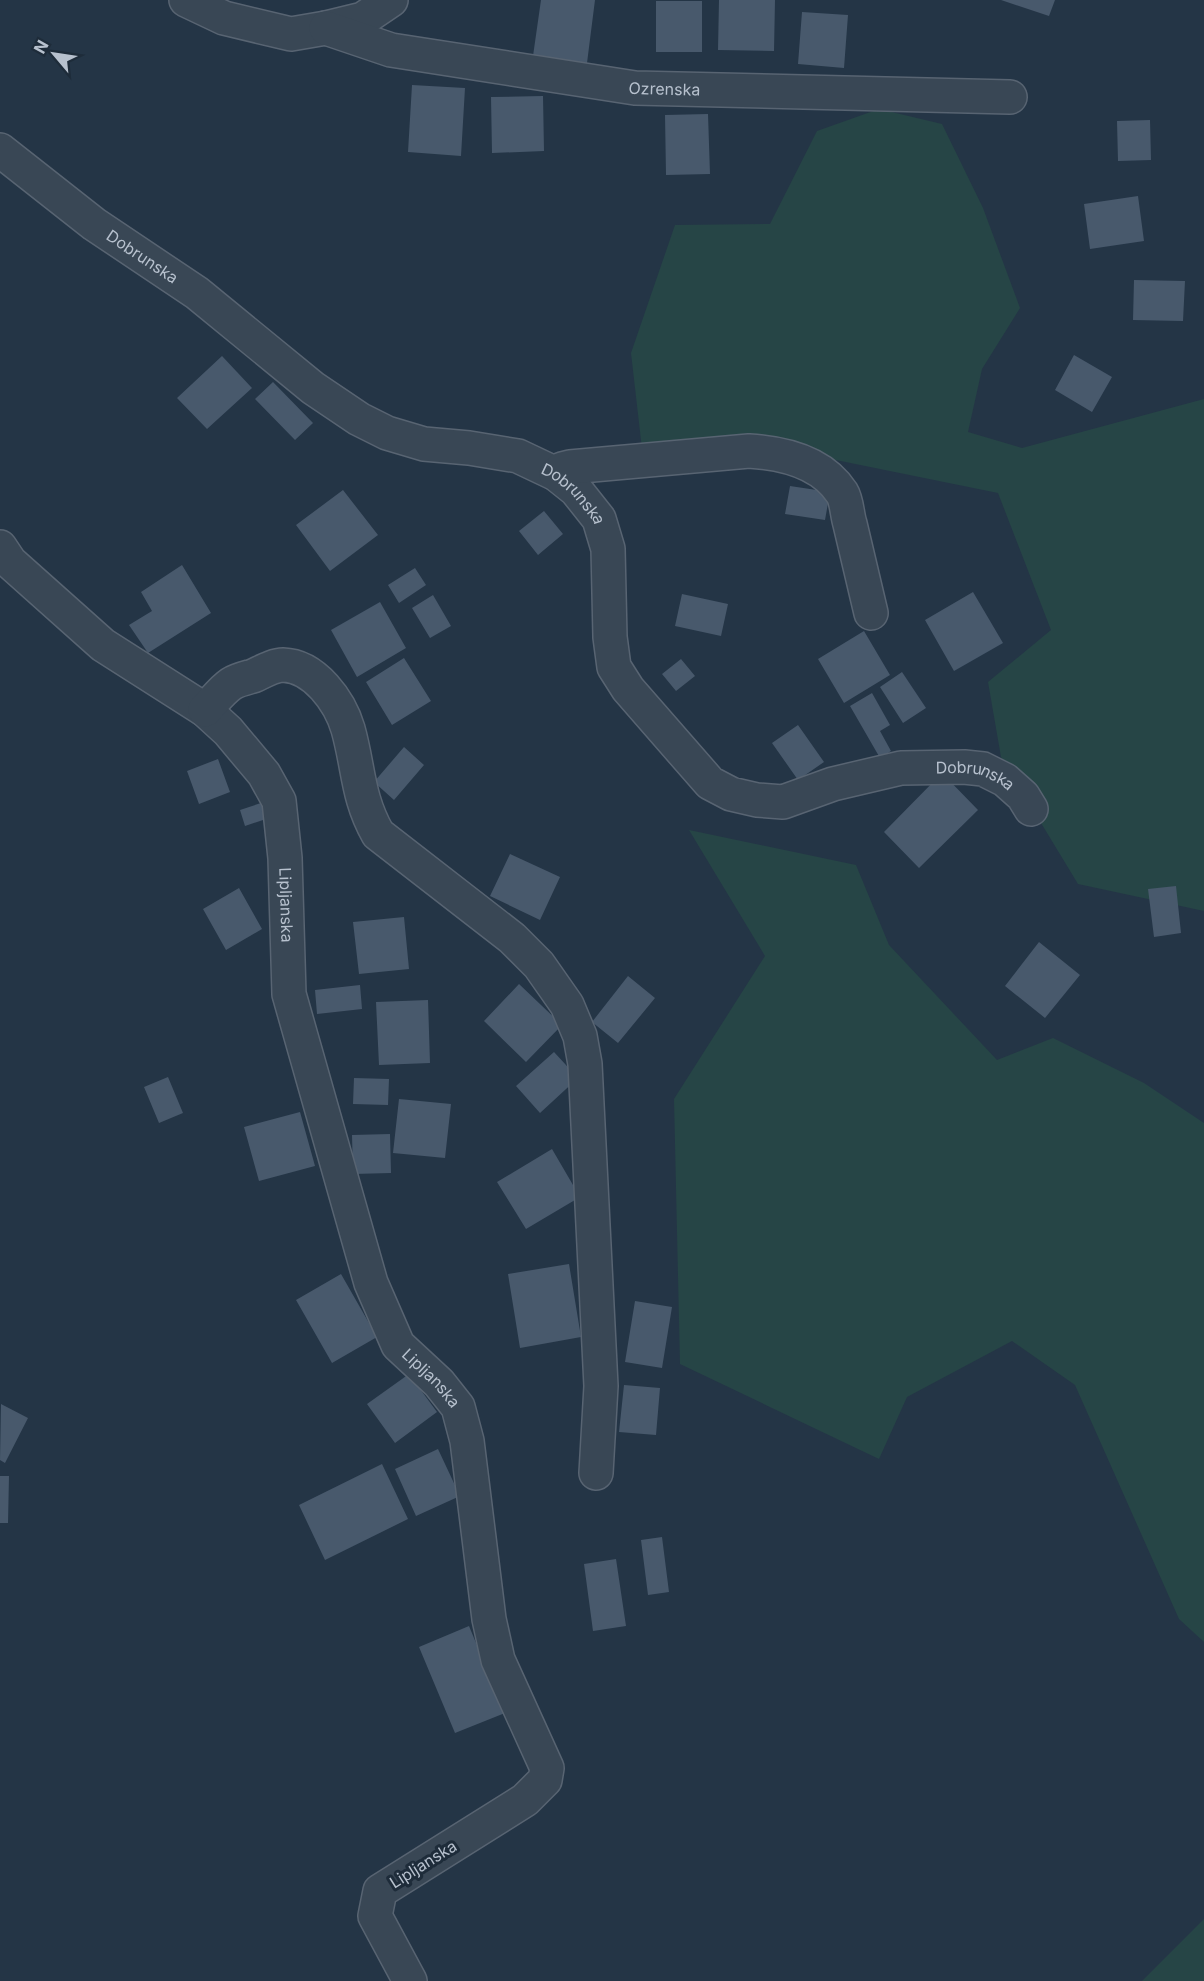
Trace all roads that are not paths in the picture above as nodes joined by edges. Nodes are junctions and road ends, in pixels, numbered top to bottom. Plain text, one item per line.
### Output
1 (186, 0) edge
2 (391, 0) edge
3 (326, 28) junction
4 (1010, 97) dead end
5 (0, 150) edge
6 (556, 474) junction
7 (0, 547) edge
8 (870, 613) dead end
9 (205, 710) junction
10 (1031, 809) dead end
11 (596, 1473) dead end
12 (410, 1981) edge

1 - 3 street, Ozrenska
2 - 3 street, Ozrenska
3 - 4 street, Ozrenska
5 - 6 street, Dobrunska
6 - 8 street
6 - 10 street, Dobrunska
7 - 9 street, Lipljanska
9 - 11 street
9 - 12 street, Lipljanska

